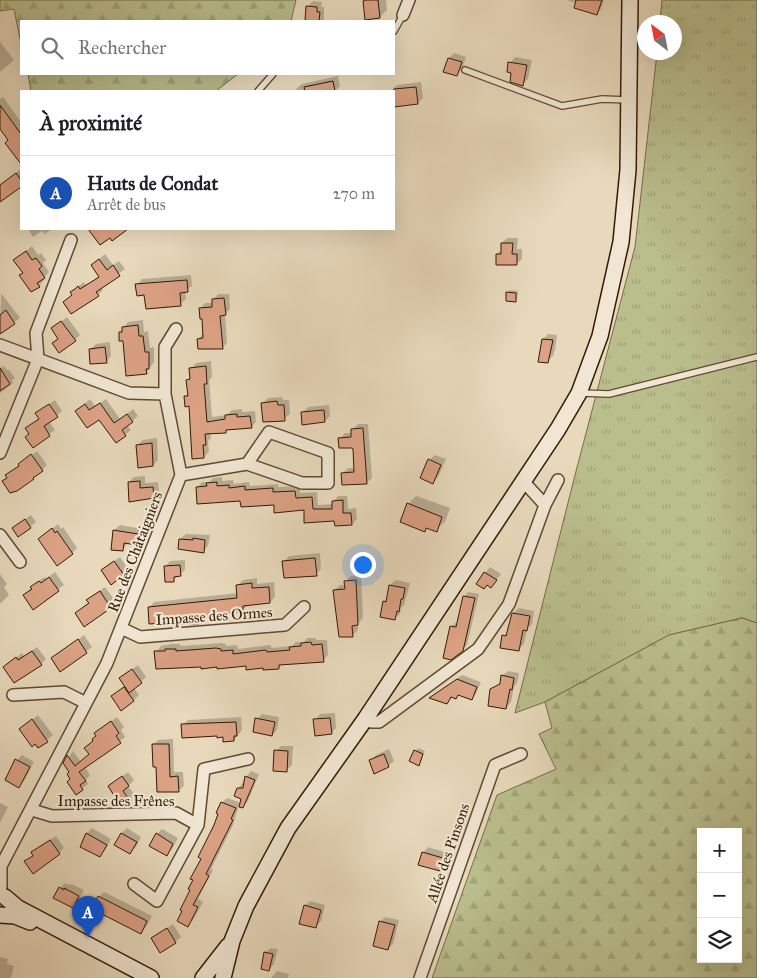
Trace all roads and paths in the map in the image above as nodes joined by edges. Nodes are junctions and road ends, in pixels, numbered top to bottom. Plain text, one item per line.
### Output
1 (409, 0) edge
2 (630, 0) edge
3 (403, 16) joint
4 (395, 29) edge
5 (465, 70) dead end
6 (272, 75) edge
7 (259, 90) edge
8 (630, 100) junction
9 (71, 240) dead end
10 (176, 329) dead end
11 (0, 345) edge
12 (757, 357) edge
13 (38, 359) junction
14 (579, 393) junction
15 (165, 394) junction
16 (0, 453) edge
17 (247, 464) junction
18 (181, 475) junction
19 (558, 480) dead end
20 (523, 481) junction
21 (545, 505) junction
22 (0, 536) edge
23 (20, 562) dead end
24 (304, 607) dead end
25 (121, 628) junction
26 (13, 694) dead end
27 (86, 703) junction
28 (366, 718) junction
29 (521, 754) dead end
30 (248, 759) dead end
31 (32, 810) junction
32 (198, 825) junction
33 (0, 868) edge
34 (134, 884) dead end
35 (2, 890) edge
36 (0, 914) edge
37 (232, 941) junction
38 (134, 978) edge
39 (151, 978) edge
40 (202, 978) edge
41 (223, 978) edge
42 (420, 978) edge

1 - 3 street
2 - 8 main road
3 - 4 lane
5 - 8 lane
6 - 7 lane
8 - 14 main road
9 - 13 street
10 - 15 street
11 - 13 street
12 - 14 lane
13 - 15 street
13 - 16 street
14 - 20 main road
15 - 18 street
17 - 17 street
17 - 18 street
18 - 25 street, Rue des Châtaigniers
19 - 21 street
20 - 21 street
20 - 28 main road
21 - 28 street
22 - 23 street
24 - 25 street, Impasse des Ormes
25 - 27 street, Rue des Châtaigniers
26 - 27 street
27 - 31 street, Rue des Châtaigniers
28 - 37 main road
29 - 42 street, Allée des Pinsons
30 - 32 street
31 - 32 street, Impasse des Frênes
31 - 33 street, Rue des Châtaigniers
32 - 34 street
33 - 35 street, Rue des Châtaigniers
35 - 36 main road
35 - 39 main road
36 - 38 main road
37 - 40 main road
37 - 41 main road

